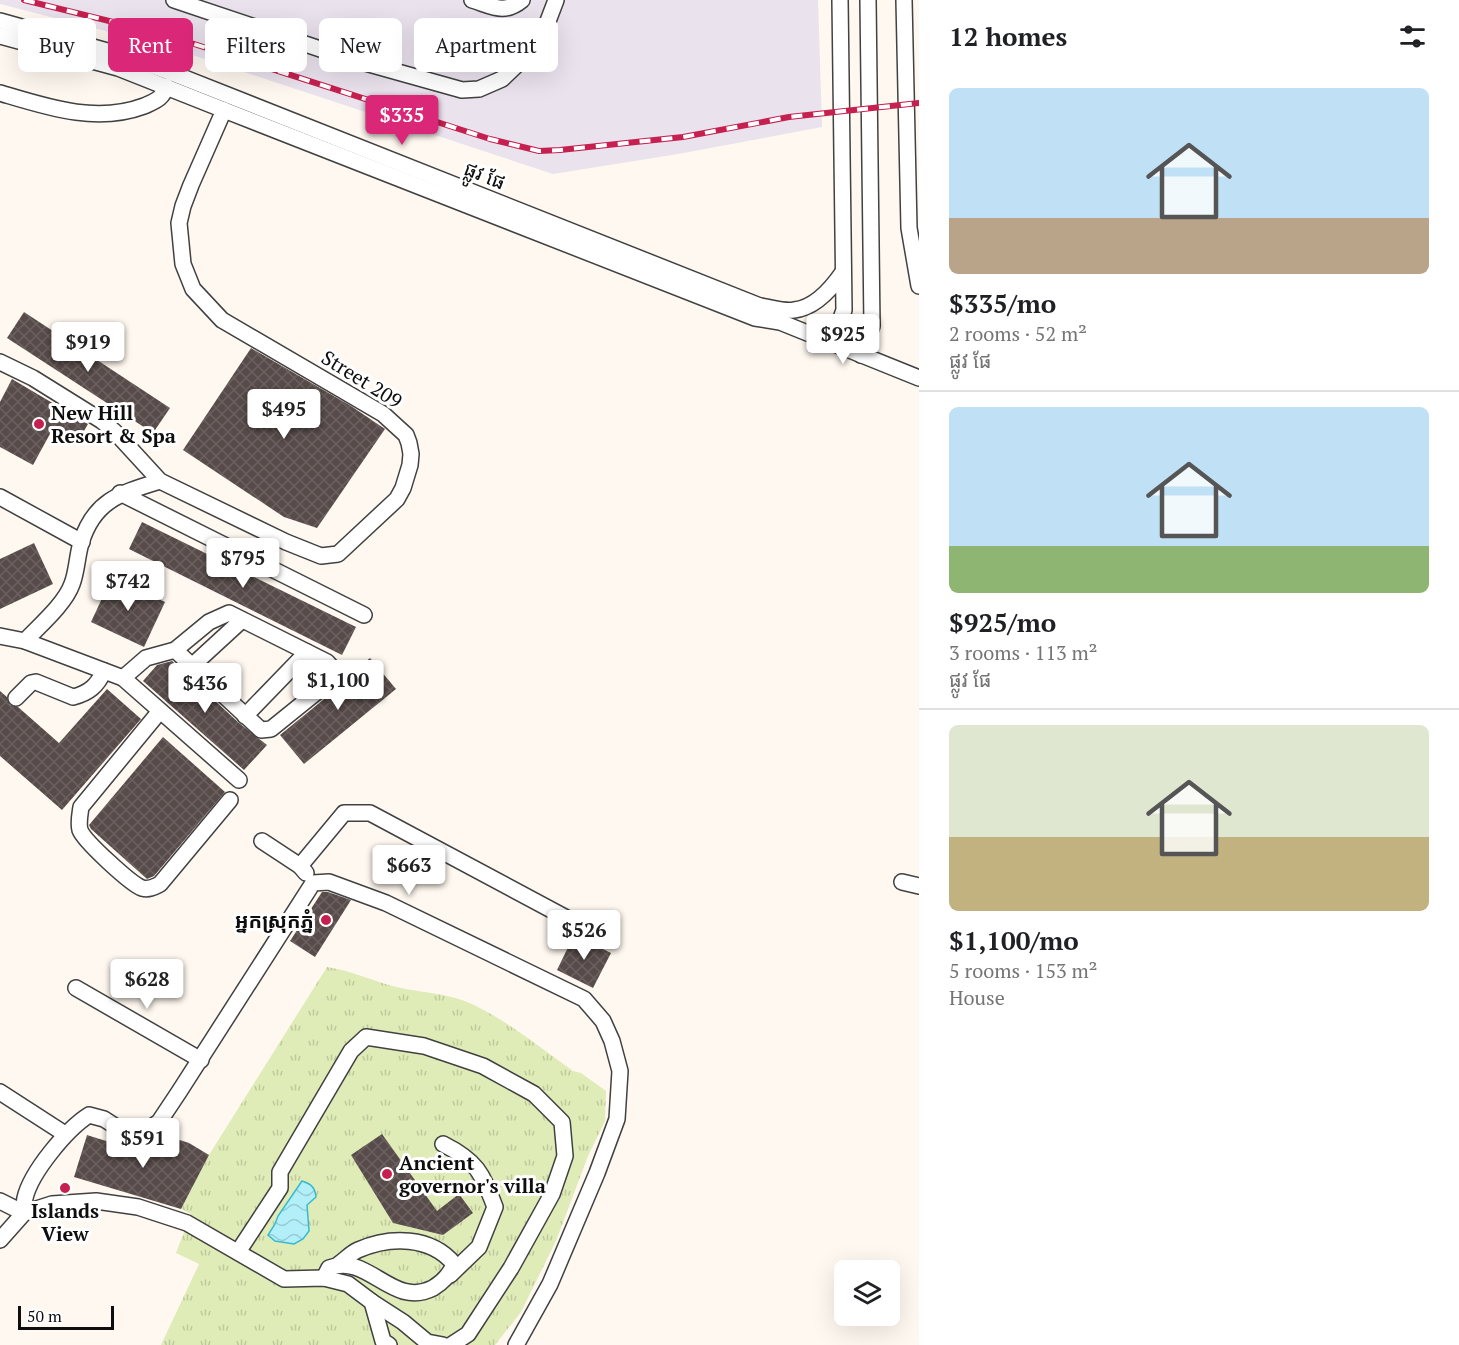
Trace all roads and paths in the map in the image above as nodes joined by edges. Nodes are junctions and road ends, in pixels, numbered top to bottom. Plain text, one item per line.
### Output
1 (174, 0) edge
2 (472, 0) edge
3 (522, 0) edge
4 (556, 0) edge
5 (840, 0) edge
6 (868, 0) edge
7 (904, 0) edge
8 (0, 21) edge
9 (0, 36) edge
10 (166, 86) junction
11 (0, 93) edge
12 (224, 110) junction
13 (843, 272) junction
14 (919, 286) edge
15 (760, 306) junction
16 (780, 322) junction
17 (832, 343) junction
18 (861, 355) junction
19 (0, 362) edge
20 (919, 378) edge
21 (160, 481) junction
22 (120, 493) junction
23 (0, 497) edge
24 (82, 542) junction
25 (364, 615) dead end
26 (242, 620) junction
27 (0, 636) edge
28 (25, 641) junction
29 (175, 650) junction
30 (307, 652) junction
31 (193, 665) junction
32 (104, 671) junction
33 (123, 678) junction
34 (16, 698) dead end
35 (160, 711) junction
36 (245, 716) junction
37 (239, 780) dead end
38 (230, 800) dead end
39 (262, 841) dead end
40 (300, 866) junction
41 (902, 882) dead end
42 (313, 883) junction
43 (919, 886) edge
44 (602, 937) dead end
45 (76, 988) dead end
46 (201, 1060) junction
47 (0, 1092) edge
48 (65, 1134) junction
49 (443, 1144) dead end
50 (0, 1201) edge
51 (24, 1213) junction
52 (0, 1240) edge
53 (238, 1252) junction
54 (339, 1264) junction
55 (450, 1275) junction
56 (324, 1278) junction
57 (372, 1302) junction
58 (390, 1345) edge
59 (443, 1345) edge
60 (451, 1345) edge
61 (516, 1345) edge

1 - 4 street
2 - 3 street
5 - 13 street
6 - 18 street
7 - 14 street
8 - 15 street, ផ្លូវ ផែ
9 - 10 street, ផ្លូវ ផែ
10 - 11 street
10 - 12 street, ផ្លូវ ផែ
12 - 16 street, ផ្លូវ ផែ
12 - 21 street, Street 209
13 - 15 street
13 - 17 street
15 - 16 street, ផ្លូវ ផែ
16 - 17 street, ផ្លូវ ផែ
17 - 18 street, ផ្លូវ ផែ
18 - 20 street, ផ្លូវ ផែ
19 - 21 street
21 - 22 street
22 - 24 street
22 - 25 street
23 - 24 street
24 - 28 street
26 - 29 street
26 - 30 street
26 - 31 street
27 - 28 street
28 - 32 street
29 - 31 street
29 - 33 street
30 - 36 street
30 - 36 street
31 - 36 street
32 - 33 street
32 - 34 street
33 - 35 street
35 - 37 street
35 - 38 street
39 - 40 street
40 - 42 street
40 - 44 street
41 - 43 street
42 - 46 street
42 - 61 street
45 - 46 street
46 - 48 street
47 - 48 street
48 - 51 street
49 - 55 street
50 - 51 street
51 - 52 street
51 - 53 street
53 - 56 street
53 - 60 street
54 - 55 street
54 - 55 street
54 - 56 street
56 - 57 street
57 - 58 street
57 - 59 street

